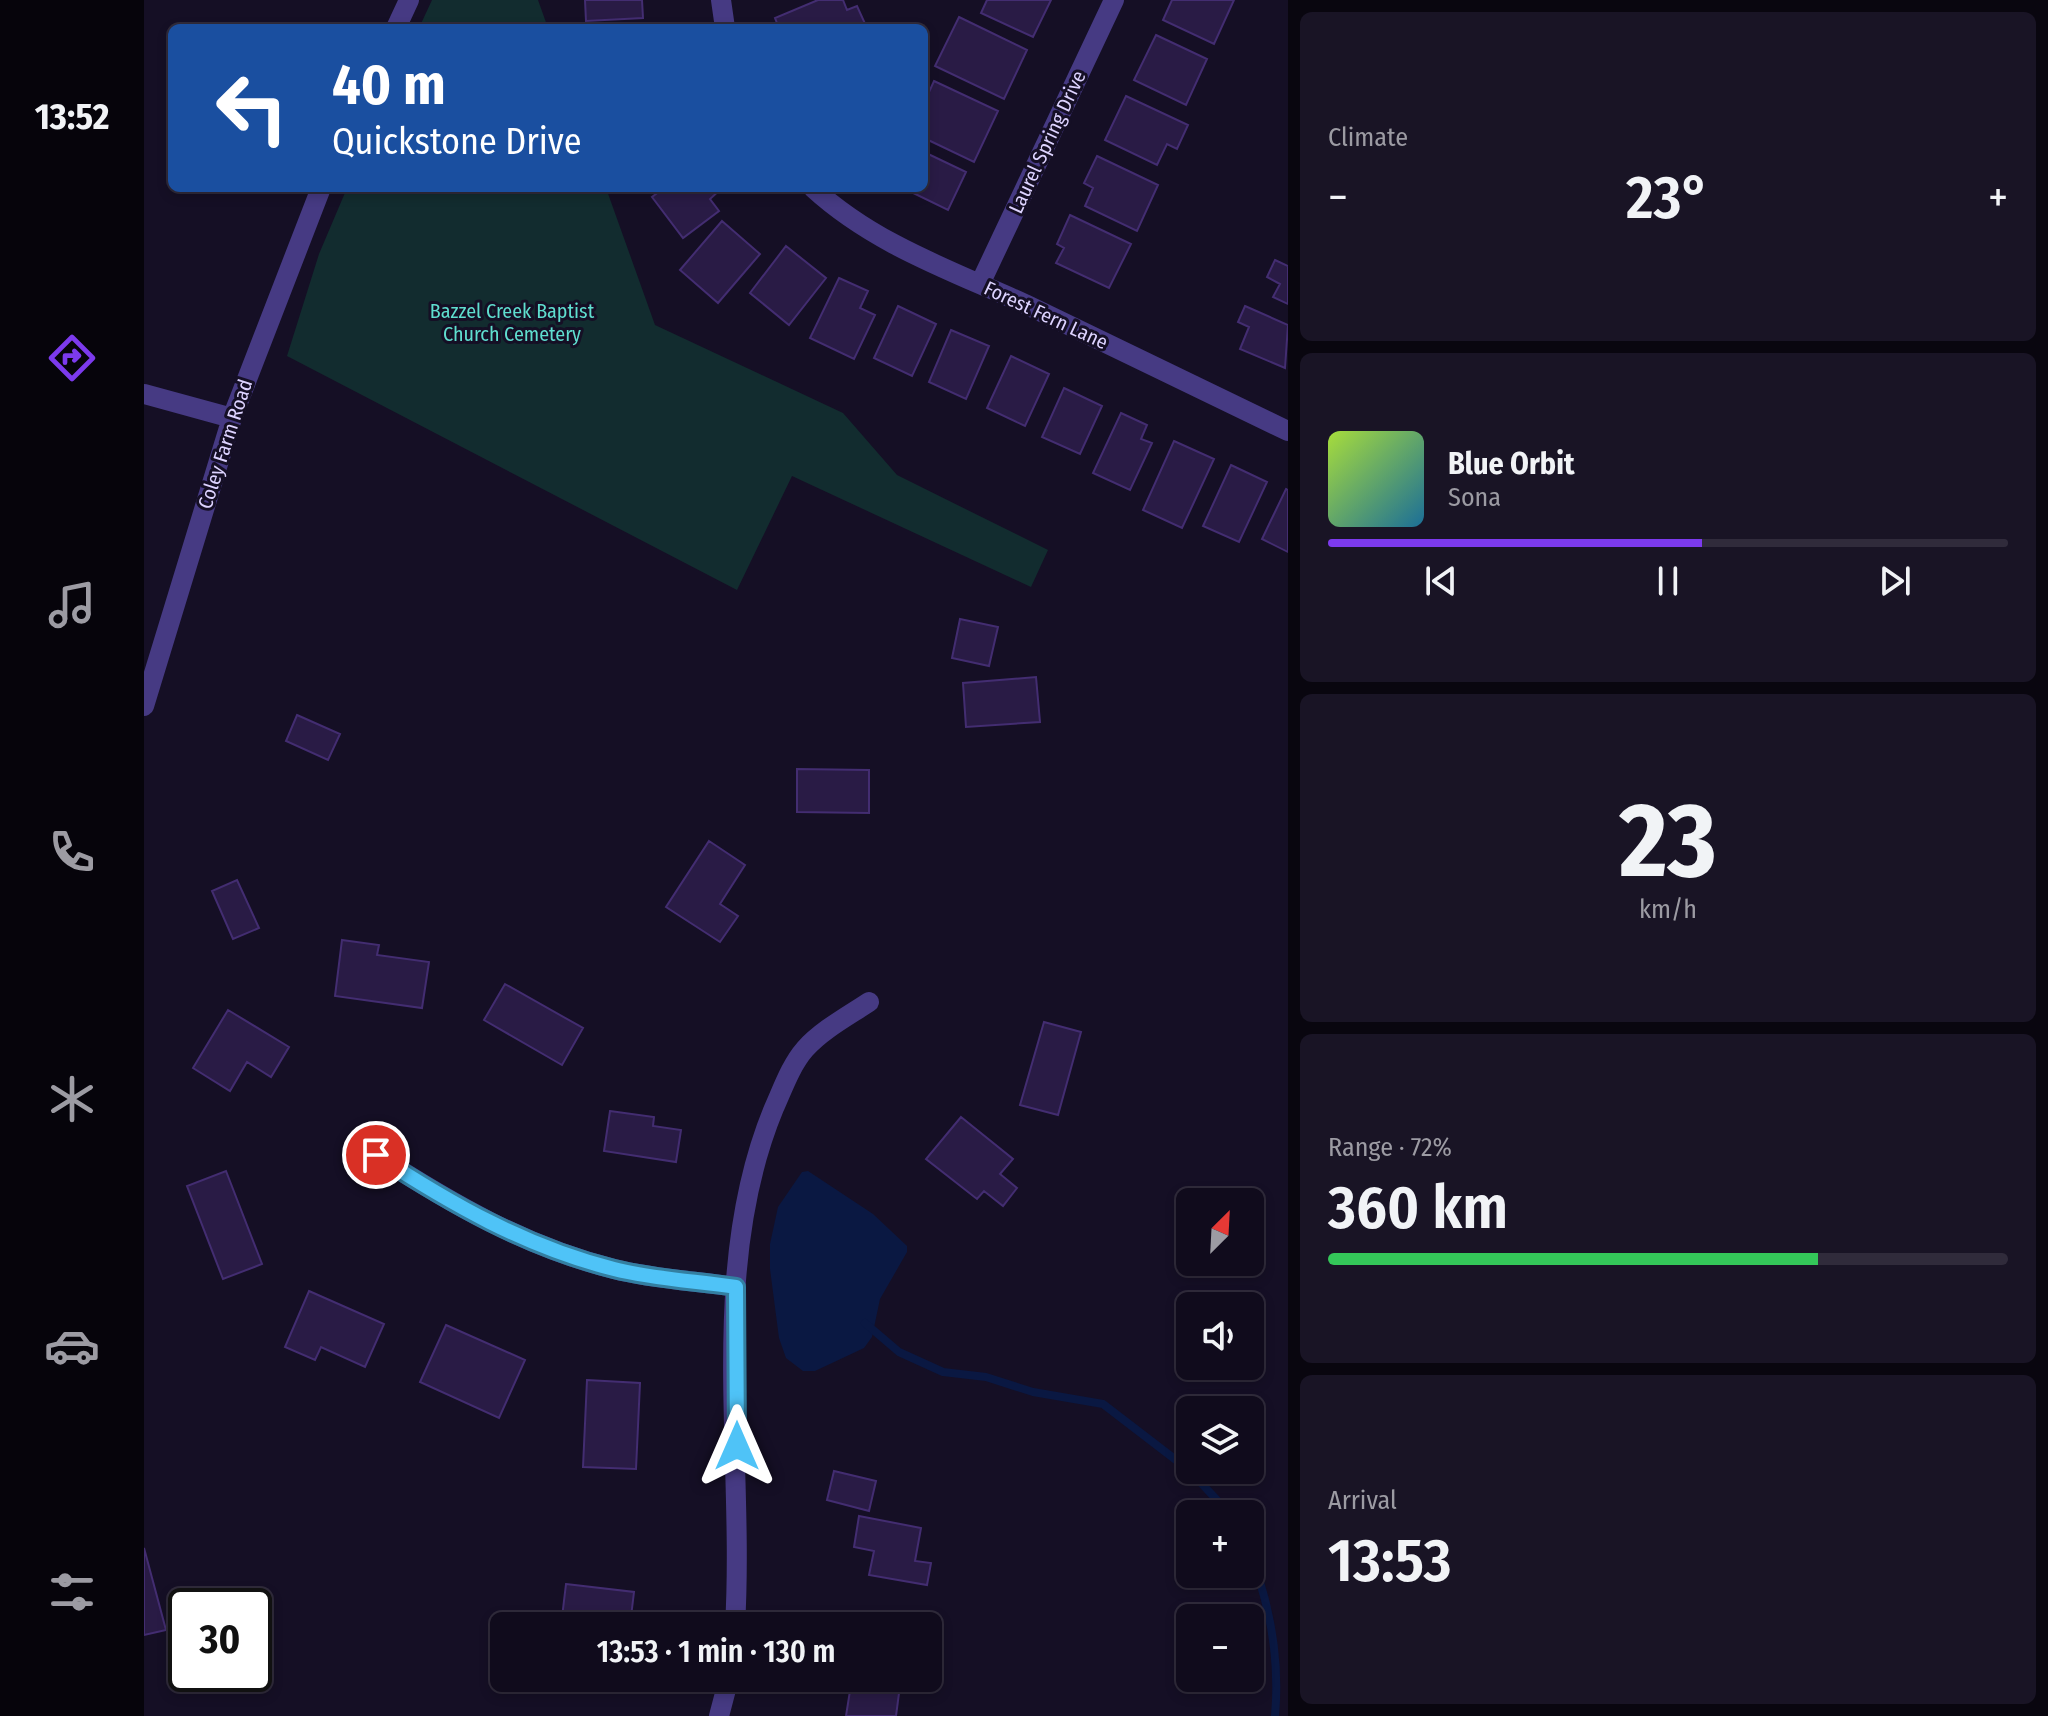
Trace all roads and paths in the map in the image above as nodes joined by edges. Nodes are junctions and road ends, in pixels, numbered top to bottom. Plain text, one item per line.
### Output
1 (409, 0) edge
2 (721, 0) edge
3 (1114, 0) edge
4 (398, 24) edge
5 (724, 24) edge
6 (319, 192) edge
7 (817, 192) edge
8 (980, 284) junction
9 (144, 394) edge
10 (232, 418) junction
11 (1288, 431) edge
12 (144, 706) edge
13 (869, 1002) dead end
14 (376, 1155) dead end
15 (736, 1287) junction
16 (735, 1612) edge
17 (725, 1692) edge
18 (719, 1716) edge

1 - 4 street
2 - 5 street
3 - 8 street, Laurel Spring Drive
6 - 10 street, Coley Farm Road
7 - 8 street, Forest Fern Lane
8 - 11 street, Forest Fern Lane
9 - 10 street
10 - 12 street, Coley Farm Road
13 - 15 street
14 - 15 street
15 - 16 street
17 - 18 street

